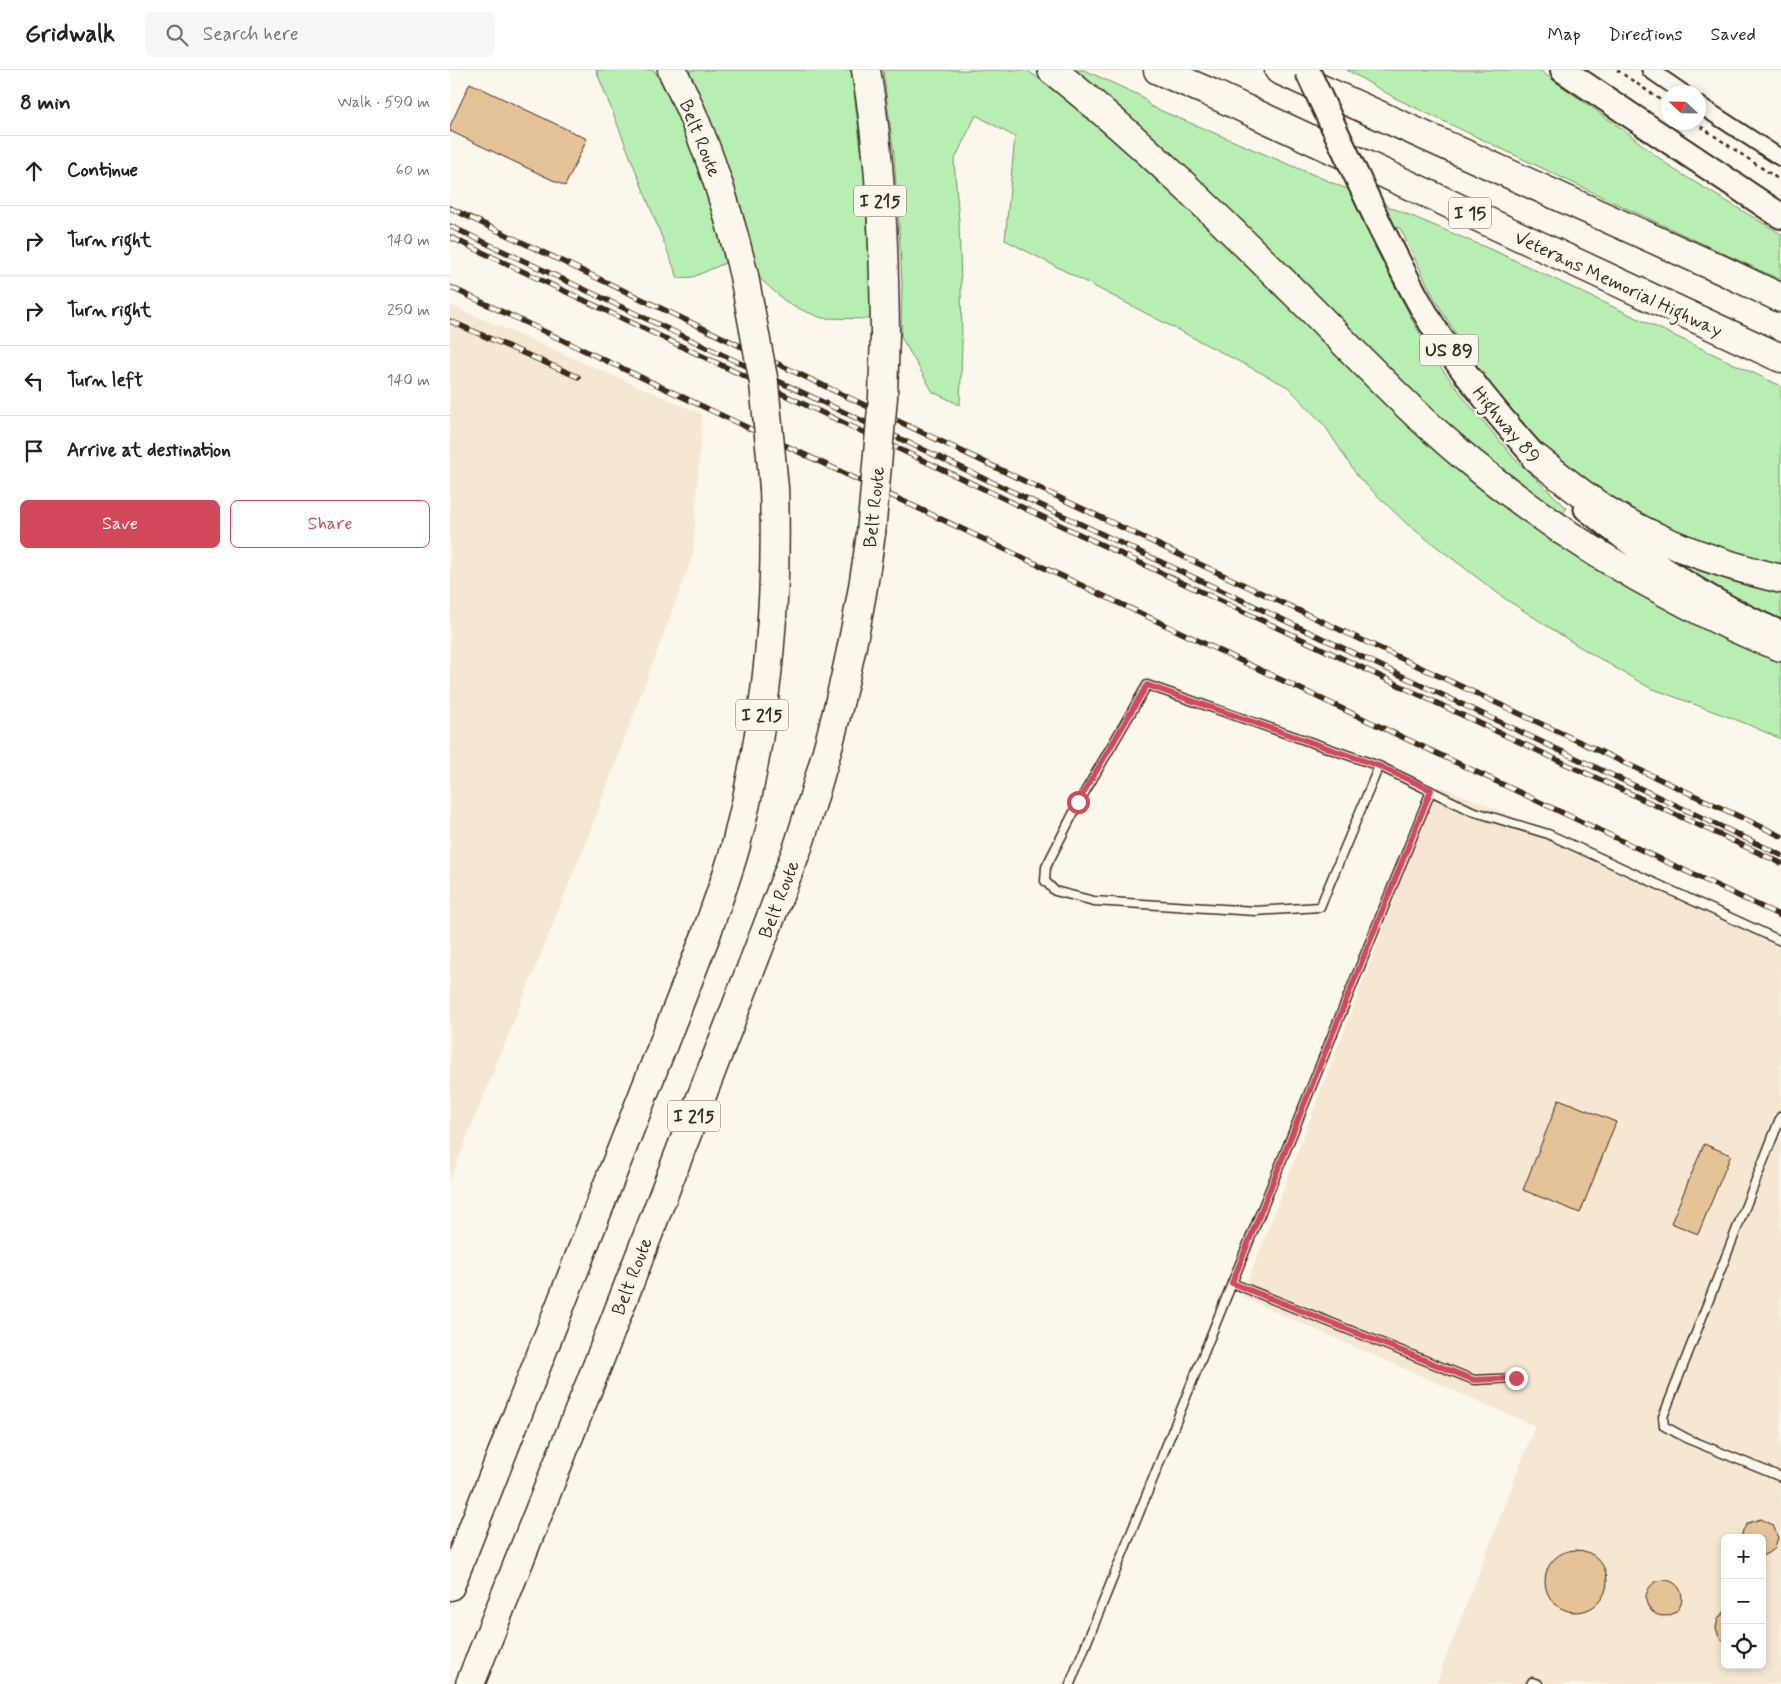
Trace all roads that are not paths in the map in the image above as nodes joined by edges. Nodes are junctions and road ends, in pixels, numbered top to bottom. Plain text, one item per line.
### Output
1 (672, 70) edge
2 (866, 70) edge
3 (1052, 70) edge
4 (1158, 70) edge
5 (1279, 70) edge
6 (1307, 70) edge
7 (1563, 70) edge
8 (1650, 70) edge
9 (1672, 85) edge
10 (1706, 109) edge
11 (1781, 158) edge
12 (1781, 216) edge
13 (1781, 298) edge
14 (1781, 358) edge
15 (1536, 458) junction
16 (1781, 579) edge
17 (1781, 632) edge
18 (1781, 647) edge
19 (1379, 766) junction
20 (1431, 790) junction
21 (1781, 941) edge
22 (1781, 1116) edge
23 (1232, 1283) junction
24 (1516, 1378) dead end
25 (1781, 1478) edge
26 (450, 1586) edge
27 (470, 1684) edge
28 (1070, 1684) edge
29 (1531, 1684) edge
30 (1538, 1684) edge

1 - 26 highway, Belt Route / I 215, bridge
2 - 27 highway, Belt Route / I 215, bridge
3 - 18 highway
4 - 14 highway, Veterans Memorial Highway / I 15
5 - 13 highway
6 - 15 main road, Highway 89 / US 89, bridge
7 - 12 main road
8 - 9 street
10 - 11 street
15 - 16 highway
15 - 17 main road, Highway 89 / US 89
19 - 19 lane
19 - 20 lane
20 - 21 lane
20 - 23 lane
22 - 25 lane
23 - 24 lane
23 - 28 lane
29 - 30 lane

